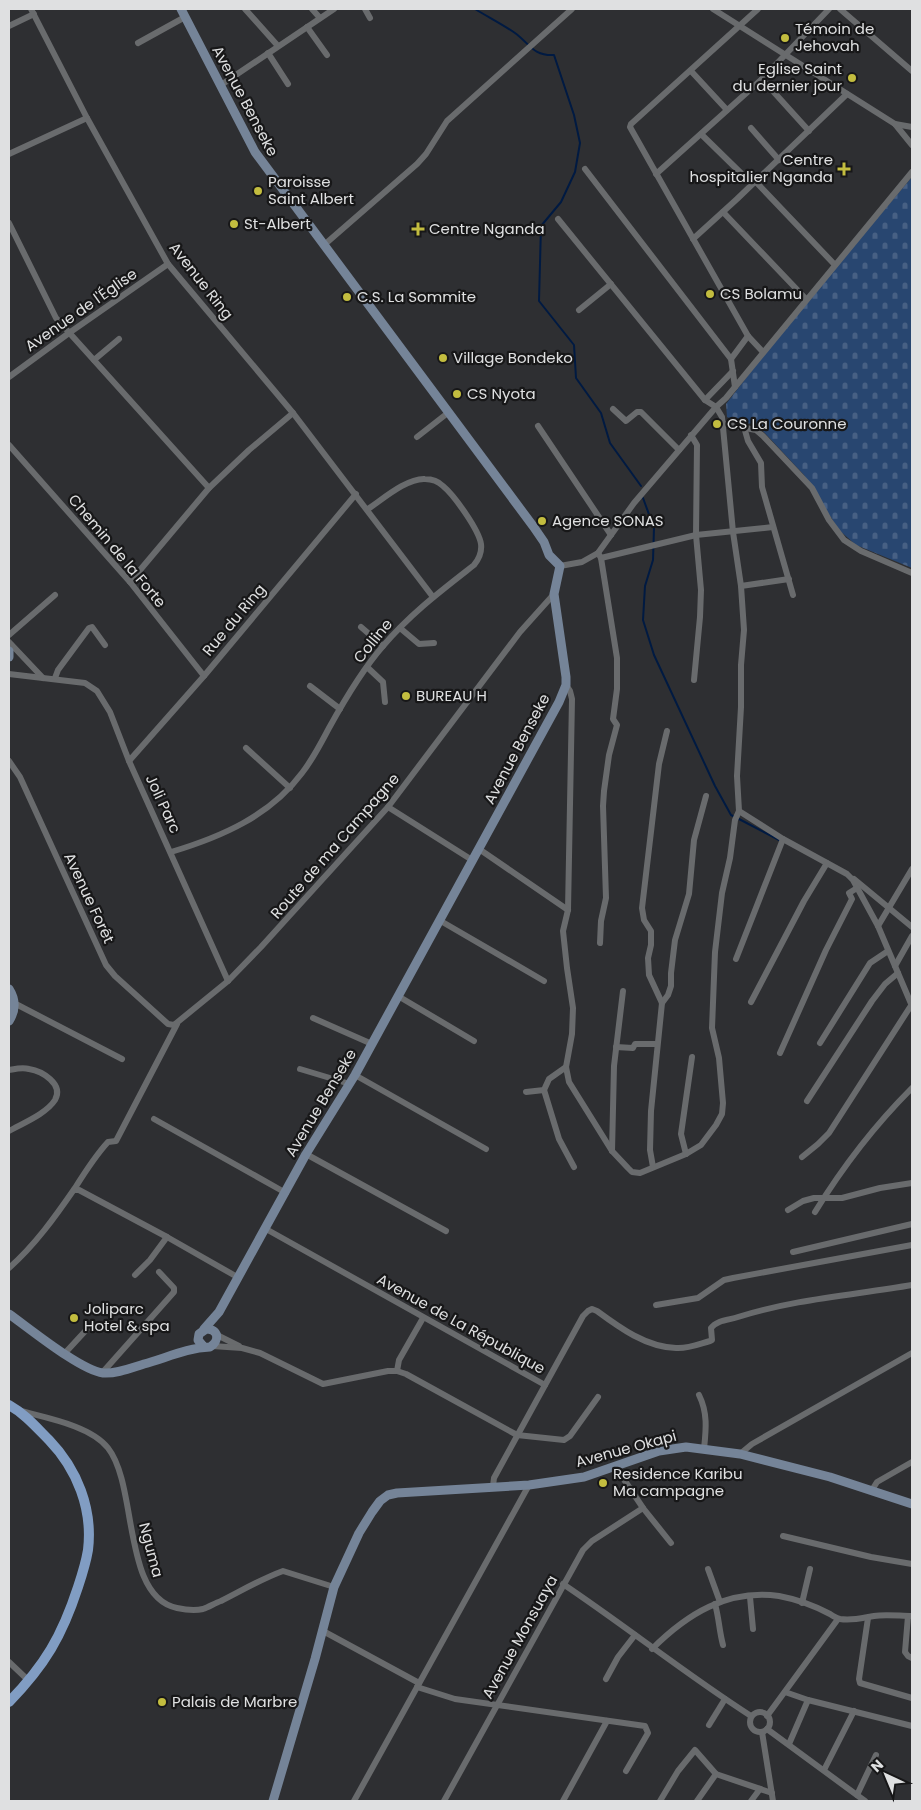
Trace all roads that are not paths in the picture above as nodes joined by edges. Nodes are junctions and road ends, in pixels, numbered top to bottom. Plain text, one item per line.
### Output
1 (312, 9) edge
2 (334, 9) edge
3 (365, 9) edge
4 (572, 9) edge
5 (713, 9) edge
6 (758, 9) edge
7 (829, 9) edge
8 (840, 9) edge
9 (250, 10) edge
10 (33, 11) edge
11 (183, 13) edge
12 (320, 18) junction
13 (370, 18) dead end
14 (9, 26) edge
15 (740, 26) junction
16 (307, 27) junction
17 (138, 42) dead end
18 (278, 46) junction
19 (268, 53) junction
20 (327, 55) dead end
21 (786, 55) junction
22 (691, 70) junction
23 (912, 71) edge
24 (762, 79) junction
25 (288, 84) dead end
26 (220, 86) junction
27 (847, 94) junction
28 (727, 110) junction
29 (87, 118) junction
30 (895, 124) junction
31 (912, 127) edge
32 (751, 128) dead end
33 (809, 132) junction
34 (701, 134) junction
35 (912, 145) edge
36 (9, 154) edge
37 (779, 160) junction
38 (585, 169) dead end
39 (912, 172) edge
40 (656, 174) junction
41 (755, 181) junction
42 (723, 212) junction
43 (558, 219) dead end
44 (9, 223) edge
45 (693, 239) junction
46 (324, 246) junction
47 (168, 264) junction
48 (835, 265) junction
49 (611, 284) junction
50 (806, 299) junction
51 (579, 310) dead end
52 (69, 333) junction
53 (748, 336) junction
54 (119, 339) dead end
55 (762, 352) junction
56 (731, 359) junction
57 (94, 360) junction
58 (733, 371) junction
59 (9, 377) edge
60 (735, 387) junction
61 (705, 400) junction
62 (716, 407) junction
63 (612, 409) dead end
64 (449, 412) junction
65 (293, 413) junction
66 (724, 424) junction
67 (538, 426) dead end
68 (744, 428) junction
69 (691, 435) junction
70 (417, 437) dead end
71 (9, 445) edge
72 (678, 450) junction
73 (210, 488) junction
74 (356, 494) junction
75 (368, 509) junction
76 (773, 527) junction
77 (733, 532) junction
78 (610, 535) junction
79 (696, 535) junction
80 (599, 555) junction
81 (560, 566) junction
82 (912, 573) edge
83 (789, 579) junction
84 (130, 582) junction
85 (741, 586) junction
86 (554, 594) junction
87 (55, 595) dead end
88 (793, 595) dead end
89 (433, 597) junction
90 (360, 627) dead end
91 (400, 628) junction
92 (9, 635) edge
93 (9, 642) edge
94 (434, 643) dead end
95 (105, 645) dead end
96 (383, 646) junction
97 (9, 650) edge
98 (9, 657) edge
99 (367, 667) junction
100 (9, 674) edge
101 (204, 676) junction
102 (43, 678) junction
103 (54, 678) junction
104 (694, 680) dead end
105 (566, 685) junction
106 (310, 686) dead end
107 (385, 702) dead end
108 (340, 709) junction
109 (667, 730) dead end
110 (246, 748) dead end
111 (9, 761) edge
112 (130, 761) junction
113 (290, 788) junction
114 (706, 796) dead end
115 (388, 808) junction
116 (739, 811) junction
117 (783, 839) junction
118 (479, 849) junction
119 (171, 852) junction
120 (472, 860) junction
121 (827, 863) junction
122 (912, 869) edge
123 (847, 874) junction
124 (854, 890) junction
125 (890, 907) junction
126 (568, 910) junction
127 (439, 920) junction
128 (878, 926) junction
129 (912, 927) edge
130 (912, 936) edge
131 (600, 943) dead end
132 (888, 952) junction
133 (736, 959) dead end
134 (895, 966) junction
135 (898, 973) junction
136 (228, 980) junction
137 (544, 981) dead end
138 (9, 989) edge
139 (623, 991) dead end
140 (398, 996) junction
141 (751, 1002) dead end
142 (14, 1003) junction
143 (662, 1003) junction
144 (911, 1006) edge
145 (313, 1018) dead end
146 (9, 1021) edge
147 (175, 1025) junction
148 (474, 1042) dead end
149 (820, 1043) dead end
150 (372, 1044) junction
151 (657, 1044) junction
152 (616, 1047) junction
153 (780, 1053) dead end
154 (692, 1057) dead end
155 (122, 1059) dead end
156 (566, 1067) junction
157 (300, 1068) dead end
158 (9, 1070) edge
159 (355, 1075) junction
160 (350, 1084) junction
161 (912, 1088) edge
162 (544, 1090) junction
163 (526, 1092) dead end
164 (806, 1101) dead end
165 (154, 1119) dead end
166 (9, 1131) edge
167 (486, 1149) dead end
168 (612, 1151) junction
169 (306, 1154) junction
170 (686, 1154) junction
171 (802, 1157) dead end
172 (574, 1167) dead end
173 (653, 1167) junction
174 (912, 1183) edge
175 (72, 1192) junction
176 (286, 1193) junction
177 (824, 1198) junction
178 (788, 1210) dead end
179 (815, 1212) dead end
180 (912, 1224) edge
181 (266, 1229) junction
182 (446, 1231) dead end
183 (168, 1237) junction
184 (912, 1245) edge
185 (793, 1252) dead end
186 (9, 1268) edge
187 (159, 1272) dead end
188 (135, 1275) dead end
189 (239, 1278) junction
190 (912, 1284) edge
191 (656, 1305) dead end
192 (219, 1312) junction
193 (9, 1314) edge
194 (423, 1318) junction
195 (89, 1327) dead end
196 (201, 1332) junction
197 (215, 1332) junction
198 (208, 1346) junction
199 (242, 1348) junction
200 (180, 1352) junction
201 (912, 1353) edge
202 (65, 1354) junction
203 (396, 1371) junction
204 (102, 1373) junction
205 (545, 1385) junction
206 (699, 1395) dead end
207 (598, 1397) dead end
208 (13, 1408) edge
209 (517, 1435) junction
210 (704, 1449) junction
211 (740, 1454) junction
212 (912, 1462) edge
213 (615, 1466) junction
214 (529, 1485) junction
215 (494, 1486) junction
216 (872, 1490) junction
217 (912, 1504) edge
218 (643, 1508) junction
219 (783, 1536) dead end
220 (671, 1543) dead end
221 (912, 1564) edge
222 (708, 1569) dead end
223 (810, 1569) dead end
224 (563, 1584) junction
225 (334, 1587) junction
226 (750, 1597) junction
227 (717, 1603) junction
228 (802, 1603) junction
229 (910, 1616) edge
230 (868, 1618) junction
231 (838, 1619) junction
232 (753, 1629) dead end
233 (322, 1631) junction
234 (634, 1635) junction
235 (723, 1645) dead end
236 (652, 1649) junction
237 (912, 1658) edge
238 (9, 1662) edge
239 (606, 1679) dead end
240 (29, 1681) junction
241 (418, 1685) junction
242 (785, 1692) junction
243 (912, 1698) edge
244 (724, 1699) junction
245 (808, 1700) junction
246 (9, 1702) edge
247 (497, 1705) junction
248 (854, 1711) junction
249 (751, 1716) junction
250 (768, 1716) junction
251 (607, 1722) junction
252 (709, 1725) dead end
253 (912, 1726) edge
254 (764, 1731) junction
255 (789, 1744) junction
256 (876, 1756) dead end
257 (824, 1770) junction
258 (626, 1771) dead end
259 (716, 1774) junction
260 (760, 1789) junction
261 (772, 1793) junction
262 (857, 1795) junction
263 (273, 1801) edge
264 (354, 1801) edge
265 (444, 1801) edge
266 (563, 1801) edge
267 (660, 1801) edge
268 (697, 1801) edge
269 (751, 1801) edge
270 (773, 1801) edge
271 (865, 1801) edge

1 - 12 street
2 - 12 street
3 - 13 street
4 - 46 street
5 - 15 street
6 - 15 street
7 - 21 street
8 - 23 street
9 - 18 street
10 - 14 street
10 - 29 street, Avenue Ring
11 - 17 street
11 - 26 street, Avenue Benseke
12 - 16 street
15 - 21 street
15 - 22 street
16 - 18 street
16 - 20 street
18 - 19 street
19 - 25 street
19 - 26 street
21 - 24 street
21 - 27 street
22 - 28 street
22 - 40 street
24 - 28 street
24 - 33 street
26 - 46 street, Avenue Benseke
27 - 30 street
27 - 33 street
28 - 34 street
29 - 36 street
29 - 47 street, Avenue Ring
30 - 31 street
30 - 35 street
32 - 37 street
33 - 37 street
34 - 40 street
34 - 41 street
37 - 41 street
38 - 56 street
39 - 48 street
40 - 45 street
41 - 42 street
41 - 48 street
42 - 45 street
42 - 50 street
43 - 49 street
44 - 52 street
45 - 53 street
46 - 64 street, Avenue Benseke
47 - 52 street, Avenue de l'Église
47 - 65 street, Avenue Ring
48 - 50 street
49 - 51 street
49 - 61 street
50 - 55 street
52 - 57 street
52 - 59 street, Avenue de l'Église
53 - 55 street
53 - 56 street
54 - 57 street
55 - 60 street
56 - 58 street
57 - 73 street
58 - 60 street
58 - 61 street
60 - 62 street
61 - 62 street
62 - 66 street
62 - 69 street
63 - 72 street
64 - 70 street
64 - 81 street, Avenue Benseke
65 - 73 street
65 - 74 street, Avenue Ring
66 - 68 street
66 - 77 street
67 - 78 street
68 - 76 street
68 - 82 street
69 - 72 street
69 - 79 street
71 - 84 street, Chemin de la Forte
72 - 78 street
73 - 84 street
74 - 75 street, Avenue Ring
74 - 101 street, Rue du Ring
75 - 89 street, Avenue Ring
75 - 89 street, Colline
76 - 77 street
76 - 83 street
77 - 79 street
77 - 85 street
78 - 80 street
79 - 80 street
79 - 104 street
80 - 81 street
80 - 131 street
81 - 86 street, Avenue Benseke
83 - 85 street
83 - 88 street
84 - 101 street, Chemin de la Forte
85 - 116 street
86 - 105 street, Avenue Benseke
86 - 115 street, Route de ma Campagne
87 - 92 street
89 - 91 street, Colline
90 - 96 street
91 - 94 street
91 - 96 street, Colline
93 - 102 street
95 - 103 street
96 - 99 street, Colline
97 - 98 street
99 - 107 street
99 - 108 street, Colline
100 - 102 street, Joli Parc
101 - 112 street, Rue du Ring
102 - 103 street, Joli Parc
103 - 112 street, Joli Parc
105 - 118 street, Avenue Benseke
105 - 126 street
106 - 108 street
108 - 113 street, Colline
109 - 143 street
110 - 113 street
111 - 147 street, Avenue Forêt
112 - 119 street, Joli Parc
113 - 119 street, Colline
114 - 143 street
115 - 120 street
115 - 136 street, Route de ma Campagne
116 - 117 street
116 - 170 street
117 - 121 street
117 - 133 street
118 - 120 street, Avenue Benseke
118 - 126 street
119 - 136 street, Joli Parc
120 - 127 street, Avenue Benseke
121 - 123 street
121 - 141 street
122 - 125 street
123 - 124 street
123 - 125 street
124 - 128 street
124 - 153 street
125 - 128 street
125 - 129 street
126 - 156 street
127 - 137 street
127 - 140 street, Avenue Benseke
128 - 132 street
130 - 134 street
132 - 134 street
132 - 149 street
134 - 135 street
135 - 144 street
135 - 164 street
136 - 147 street, Route de ma Campagne
138 - 142 street
139 - 152 street
140 - 148 street
140 - 150 street, Avenue Benseke
142 - 146 street
142 - 155 street
143 - 151 street
144 - 171 street
145 - 150 street
147 - 175 street
150 - 159 street, Avenue Benseke
151 - 152 street
151 - 173 street
152 - 168 street
154 - 170 street
156 - 162 street
156 - 168 street
157 - 160 street
158 - 166 street
159 - 160 street, Avenue Benseke
159 - 167 street
160 - 169 street, Avenue Benseke
161 - 177 street
162 - 163 street
162 - 172 street
165 - 176 street
168 - 173 street
169 - 176 street, Avenue Benseke
169 - 182 street
170 - 173 street
174 - 177 street
175 - 183 street
175 - 186 street
176 - 181 street, Avenue Benseke
177 - 178 street
177 - 179 street
180 - 185 street
181 - 189 street, Avenue Benseke
181 - 194 street, Avenue de La République
183 - 188 street
183 - 189 street
184 - 191 street
187 - 204 street
189 - 192 street, Avenue Benseke
190 - 205 street
192 - 196 street
192 - 197 street
193 - 202 street
194 - 203 street
194 - 205 street, Avenue de La République
195 - 202 street
196 - 197 street
196 - 198 street
196 - 200 street
197 - 198 street
197 - 199 street
198 - 199 street
198 - 200 street
199 - 203 street
200 - 204 street
201 - 211 street
202 - 204 street
203 - 209 street
205 - 209 street, Avenue de La République
206 - 210 street
207 - 209 street
208 - 225 street, Nguma
208 - 240 main road
209 - 215 street, Avenue de La République
210 - 211 street, Avenue Okapi
210 - 213 street, Avenue Okapi
211 - 216 street, Avenue Okapi
212 - 216 street
213 - 214 street, Avenue Okapi
213 - 218 street
214 - 215 street, Avenue Okapi
214 - 241 street
215 - 225 street, Avenue Okapi
216 - 217 street, Avenue Okapi
218 - 220 street
218 - 224 street, Avenue Monsuaya
219 - 221 street
222 - 227 street
223 - 228 street
224 - 234 street
224 - 247 street, Avenue Monsuaya
225 - 233 street, Avenue Okapi
226 - 227 street
226 - 228 street
226 - 232 street
227 - 235 street
227 - 236 street
228 - 231 street
229 - 230 street
229 - 237 street
230 - 231 street
230 - 243 street
231 - 242 street
233 - 241 street
233 - 263 street, Avenue Okapi
234 - 236 street
234 - 239 street
236 - 244 street
238 - 240 street
240 - 246 main road
241 - 247 street
241 - 264 street
242 - 245 street
242 - 250 street
244 - 249 street
244 - 252 street
245 - 248 street
245 - 255 street
247 - 251 street
247 - 265 street, Avenue Monsuaya
248 - 253 street
248 - 257 street
249 - 250 street
249 - 254 street
250 - 254 street
251 - 258 street
251 - 266 street
254 - 255 street
254 - 261 street
255 - 257 street
256 - 262 street
257 - 262 street
259 - 260 street
259 - 267 street
259 - 268 street
260 - 261 street
260 - 269 street
261 - 270 street
262 - 271 street

